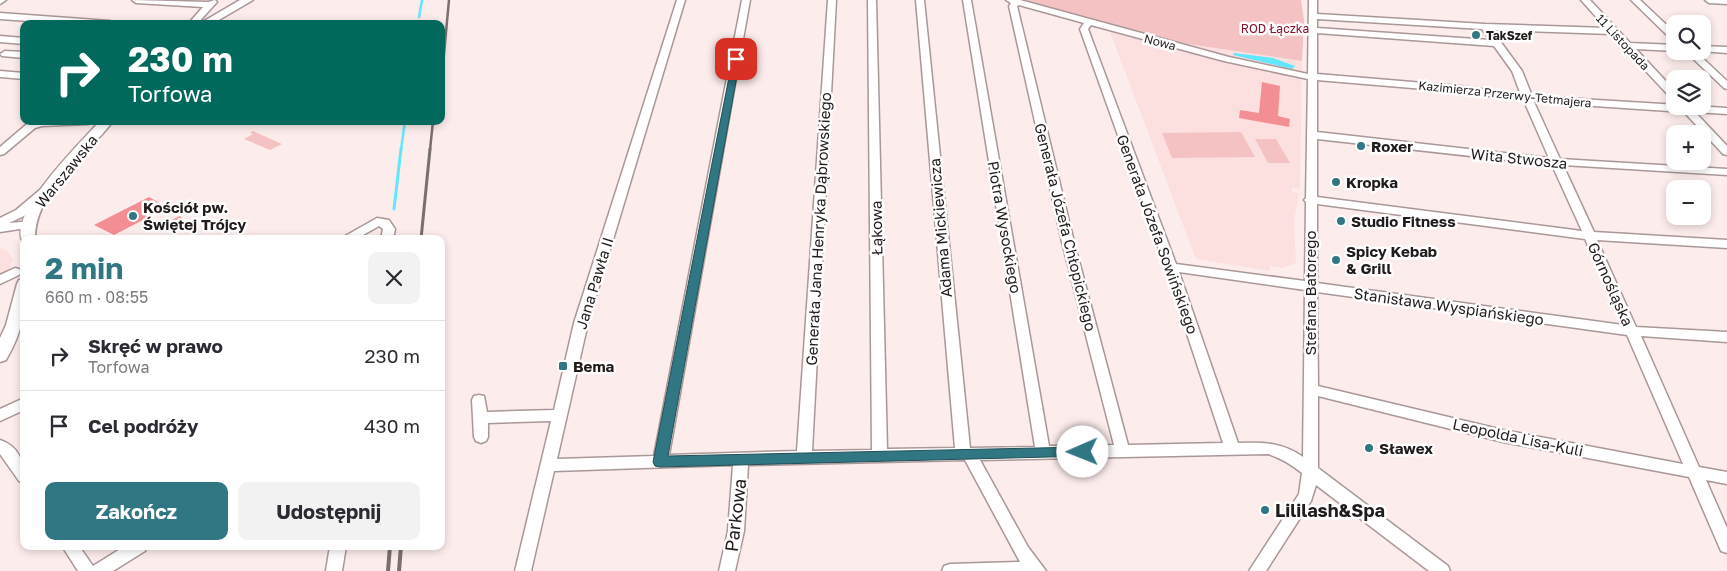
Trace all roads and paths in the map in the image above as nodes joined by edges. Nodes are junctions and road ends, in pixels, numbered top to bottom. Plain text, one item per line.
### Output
1 (136, 0) edge
2 (248, 0) edge
3 (681, 0) edge
4 (746, 0) edge
5 (832, 0) edge
6 (872, 0) edge
7 (920, 0) edge
8 (967, 0) edge
9 (1313, 0) edge
10 (1579, 0) edge
11 (1584, 0) edge
12 (1635, 0) edge
13 (1709, 0) edge
14 (1013, 1) edge
15 (1727, 1) edge
16 (212, 2) edge
17 (1591, 9) junction
18 (225, 12) junction
19 (0, 16) edge
20 (1313, 16) junction
21 (55, 20) edge
22 (196, 20) edge
23 (211, 20) edge
24 (1089, 22) junction
25 (1485, 27) junction
26 (1666, 29) edge
27 (1313, 30) junction
28 (1612, 31) junction
29 (0, 39) edge
30 (20, 41) edge
31 (1496, 43) junction
32 (1626, 46) junction
33 (1666, 48) edge
34 (1711, 49) edge
35 (1727, 50) edge
36 (5, 54) dead end
37 (20, 55) edge
38 (1699, 60) edge
39 (0, 74) edge
40 (20, 76) edge
41 (1313, 77) junction
42 (1727, 86) edge
43 (1666, 88) edge
44 (1528, 98) junction
45 (1666, 106) edge
46 (1711, 110) edge
47 (1727, 111) edge
48 (1692, 115) edge
49 (34, 125) edge
50 (104, 125) edge
51 (1312, 135) junction
52 (0, 152) edge
53 (1727, 152) edge
54 (1556, 163) junction
55 (1727, 172) edge
56 (52, 185) junction
57 (1310, 200) junction
58 (0, 223) edge
59 (29, 224) junction
60 (0, 228) edge
61 (28, 235) edge
62 (353, 235) edge
63 (387, 235) edge
64 (1589, 235) junction
65 (1727, 244) edge
66 (1171, 267) junction
67 (19, 278) edge
68 (0, 280) edge
69 (1310, 286) junction
70 (1632, 331) junction
71 (1727, 337) edge
72 (0, 356) edge
73 (1310, 389) junction
74 (479, 400) dead end
75 (20, 405) edge
76 (0, 415) edge
77 (560, 415) junction
78 (480, 418) junction
79 (481, 437) dead end
80 (0, 446) edge
81 (1233, 450) junction
82 (1123, 452) junction
83 (1043, 453) junction
84 (966, 455) junction
85 (880, 456) junction
86 (804, 457) junction
87 (741, 459) junction
88 (660, 462) junction
89 (548, 465) junction
90 (1310, 470) junction
91 (20, 471) edge
92 (1694, 472) junction
93 (1727, 478) edge
94 (1727, 546) edge
95 (73, 550) edge
96 (133, 550) edge
97 (337, 550) edge
98 (1036, 570) edge
99 (87, 571) edge
100 (99, 571) edge
101 (334, 571) edge
102 (523, 571) edge
103 (727, 571) edge
104 (950, 571) edge
105 (1258, 571) edge
106 (1442, 571) edge

1 - 16 street
2 - 18 main road
3 - 77 street, Jana Pawła II
4 - 88 street
5 - 86 street, Generała Jana Henryka Dąbrowskiego
6 - 85 street, Łąkowa
7 - 84 street, Adama Mickiewicza
8 - 83 street, Piotra Wysockiego
9 - 20 street, Stefana Batorego
10 - 17 street, 11 Listopada
11 - 17 street, 11 Listopada
12 - 26 street
13 - 15 street
14 - 24 street, Nowa
14 - 82 street, Generała Józefa Chłopickiego
16 - 18 street
16 - 22 street
17 - 28 street, 11 Listopada
18 - 23 main road
19 - 21 street
20 - 25 street
20 - 27 street, Stefana Batorego
24 - 41 street, Nowa
24 - 66 street, Generała Józefa Sowińskiego
25 - 28 street
25 - 31 street, Górnośląska
27 - 31 street
27 - 41 street, Stefana Batorego
28 - 32 street, 11 Listopada
29 - 30 street
31 - 44 street, Górnośląska
32 - 33 street
32 - 43 street, 11 Listopada
34 - 35 street
36 - 37 street
38 - 42 street
39 - 40 street
41 - 44 street, Kazimierza Przerwy-Tetmajera
41 - 51 street, Stefana Batorego
44 - 45 street, Kazimierza Przerwy-Tetmajera
44 - 54 street, Górnośląska
46 - 47 street, Kazimierza Przerwy-Tetmajera
48 - 53 street
49 - 52 street
50 - 56 main road, Warszawska
51 - 54 street, Wita Stwosza
51 - 57 street, Stefana Batorego
54 - 55 street, Wita Stwosza
54 - 64 street, Górnośląska
56 - 58 street
56 - 59 main road, Warszawska
57 - 64 street
57 - 69 street, Stefana Batorego
59 - 60 street
59 - 61 main road
62 - 63 street
64 - 65 street
64 - 70 street, Górnośląska
66 - 69 street, Stanisława Wyspiańskiego
66 - 81 street, Generała Józefa Sowińskiego
67 - 68 street
67 - 72 main road
69 - 70 street, Stanisława Wyspiańskiego
69 - 73 street, Stefana Batorego
70 - 71 street, Stanisława Wyspiańskiego
70 - 92 street, Górnośląska
73 - 90 street, Stefana Batorego
73 - 92 street, Leopolda Lisa-Kuli
74 - 78 street
75 - 76 street
77 - 78 street
77 - 89 street, Jana Pawła II
78 - 79 street
80 - 91 street
81 - 82 street
81 - 90 street
82 - 83 street
83 - 84 street
84 - 85 street
84 - 98 street, Adama Mickiewicza
85 - 86 street
86 - 87 street
87 - 88 street
87 - 103 street, Parkowa
88 - 89 street
89 - 102 street, Jana Pawła II
90 - 105 street, Stefana Batorego
90 - 106 street
92 - 93 street, Leopolda Lisa-Kuli
92 - 94 street, Górnośląska
95 - 99 street
96 - 100 street
97 - 101 street
98 - 104 street

